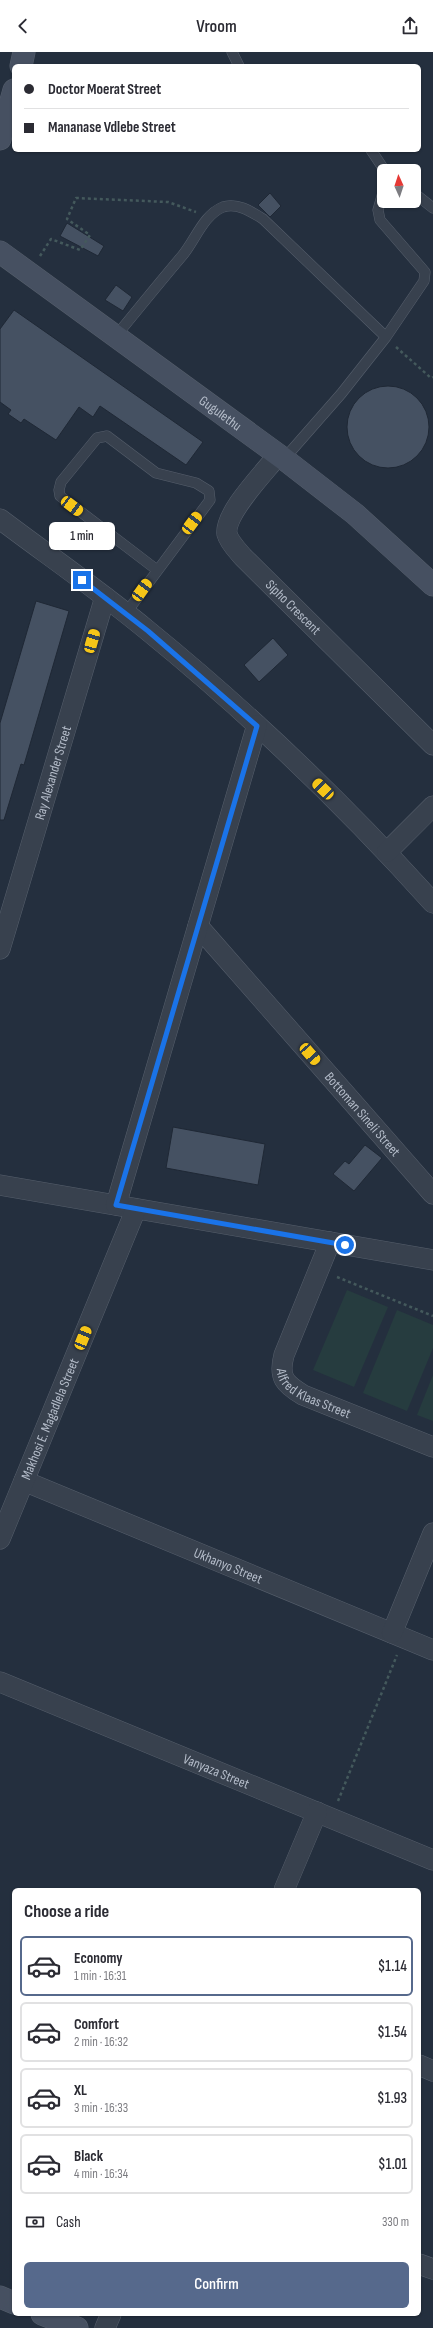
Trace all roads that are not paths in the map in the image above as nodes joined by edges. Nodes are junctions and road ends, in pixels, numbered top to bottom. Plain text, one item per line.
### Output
1 (24, 52) edge
2 (232, 52) edge
3 (21, 64) edge
4 (238, 64) edge
5 (12, 97) edge
6 (0, 139) edge
7 (372, 152) edge
8 (380, 164) edge
9 (421, 199) edge
10 (379, 208) edge
11 (433, 208) edge
12 (0, 252) edge
13 (116, 336) junction
14 (386, 337) junction
15 (281, 457) junction
16 (0, 520) edge
17 (157, 570) junction
18 (432, 582) edge
19 (105, 597) junction
20 (126, 613) junction
21 (257, 726) junction
22 (433, 745) edge
23 (433, 806) edge
24 (387, 852) junction
25 (432, 899) edge
26 (198, 926) junction
27 (0, 950) edge
28 (0, 1185) edge
29 (433, 1194) edge
30 (116, 1205) junction
31 (136, 1209) junction
32 (330, 1242) junction
33 (433, 1260) edge
34 (433, 1447) edge
35 (24, 1481) junction
36 (433, 1533) edge
37 (0, 1539) edge
38 (398, 1636) junction
39 (433, 1650) edge
40 (0, 1682) edge
41 (324, 1815) junction
42 (433, 1860) edge
43 (285, 1888) edge
44 (421, 2066) edge
45 (433, 2071) edge
46 (421, 2265) edge
47 (433, 2269) edge
48 (0, 2297) edge
49 (12, 2302) edge
50 (47, 2316) edge
51 (110, 2316) edge
52 (77, 2328) edge
53 (105, 2328) edge

1 - 3 street
2 - 4 lane
5 - 6 street
7 - 8 lane
9 - 11 lane
10 - 14 lane
12 - 13 street, Gugulethu
13 - 14 lane
13 - 15 street, Gugulethu
14 - 15 lane
15 - 18 street, Gugulethu
15 - 22 street, Sipho Crescent
16 - 19 street
17 - 17 lane
17 - 20 lane
19 - 20 street
19 - 27 street, Ray Alexander Street
20 - 21 street
21 - 24 street
21 - 26 street
23 - 24 street
24 - 25 street
26 - 29 street, Bottoman Sineli Street
26 - 30 street
28 - 30 street
30 - 31 street
31 - 32 street
31 - 35 street, Makhosi E. Magadlela Street
32 - 33 street
32 - 34 street, Alfred Klaas Street
35 - 37 street, Makhosi E. Magadlela Street
35 - 38 street, Ukhanyo Street
36 - 38 street
38 - 39 street, Ukhanyo Street
40 - 41 street, Vanyaza Street
41 - 42 street, Vanyaza Street
41 - 43 street
44 - 45 street
46 - 47 street
48 - 49 street
50 - 52 street
51 - 53 street

